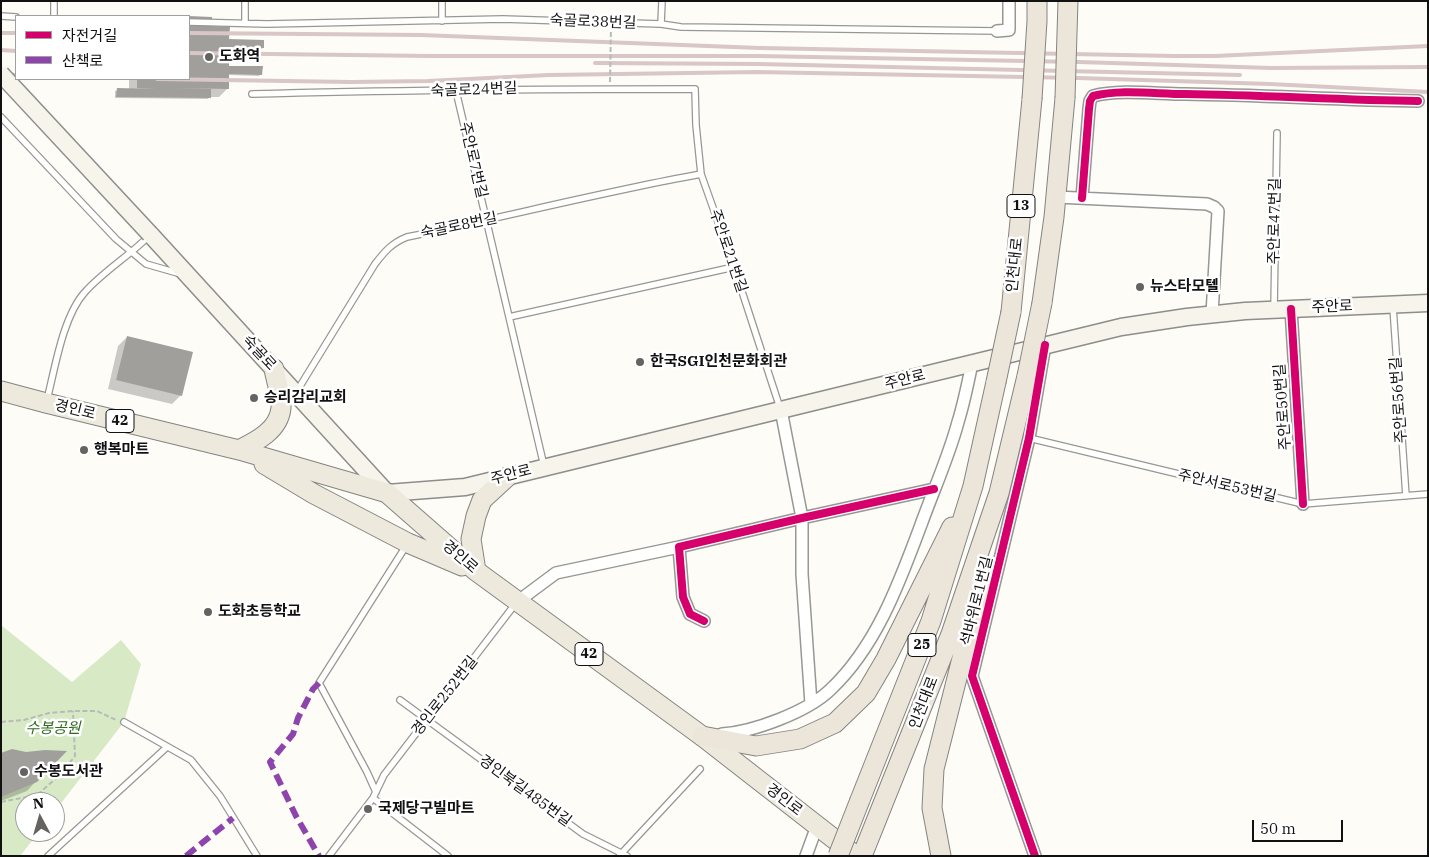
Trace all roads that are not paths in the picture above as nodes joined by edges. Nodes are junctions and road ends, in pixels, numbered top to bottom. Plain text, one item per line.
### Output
1 (54, 1) edge
2 (245, 1) edge
3 (442, 1) edge
4 (662, 1) edge
5 (1009, 1) edge
6 (1037, 1) edge
7 (1068, 1) edge
8 (54, 15) edge
9 (1, 16) edge
10 (15, 17) edge
11 (442, 21) junction
12 (190, 22) edge
13 (245, 23) junction
14 (661, 24) junction
15 (997, 31) joint
16 (1, 74) edge
17 (695, 89) joint
18 (456, 91) junction
19 (252, 94) dead end
20 (1418, 101) dead end
21 (1, 117) edge
22 (1277, 133) dead end
23 (701, 174) junction
24 (1056, 197) junction
25 (1082, 198) junction
26 (487, 221) junction
27 (150, 234) junction
28 (131, 252) junction
29 (734, 267) junction
30 (188, 276) junction
31 (1428, 303) edge
32 (1392, 304) junction
33 (1291, 309) junction
34 (1274, 310) junction
35 (1212, 314) junction
36 (509, 317) junction
37 (1045, 345) junction
38 (972, 363) junction
39 (274, 369) junction
40 (1, 391) edge
41 (296, 393) junction
42 (46, 403) junction
43 (781, 410) junction
44 (1029, 438) junction
45 (239, 450) junction
46 (544, 467) junction
47 (507, 476) junction
48 (973, 486) junction
49 (934, 489) junction
50 (387, 493) junction
51 (999, 493) junction
52 (1428, 494) edge
53 (1406, 496) junction
54 (1304, 504) junction
55 (802, 518) junction
56 (408, 543) junction
57 (679, 547) junction
58 (476, 571) junction
59 (517, 602) junction
60 (704, 621) dead end
61 (400, 700) dead end
62 (811, 704) junction
63 (426, 720) junction
64 (124, 722) road end
65 (702, 736) junction
66 (167, 747) junction
67 (700, 769) dead end
68 (375, 795) junction
69 (817, 826) junction
70 (622, 855) edge
71 (48, 856) edge
72 (257, 856) edge
73 (329, 856) edge
74 (448, 856) edge
75 (806, 856) edge
76 (838, 856) edge
77 (856, 856) edge
78 (862, 856) edge
79 (941, 856) edge
80 (1035, 856) edge

1 - 8 lane
2 - 13 lane
3 - 11 lane
4 - 14 lane
5 - 15 street
6 - 48 highway, 인천대로 / 13, bridge
7 - 24 highway, 인천대로 / 13, bridge
9 - 10 lane
11 - 13 lane, 숙골로38번길
11 - 14 lane, 숙골로38번길
12 - 13 lane, 숙골로38번길
14 - 15 lane, 숙골로38번길
16 - 27 main road, 숙골로, bridge
17 - 18 lane, 숙골로24번길
17 - 23 lane, 주안로21번길
18 - 19 lane, 숙골로24번길
18 - 26 lane, 주안로7번길
20 - 25 street
21 - 28 lane
22 - 34 lane, 주안로47번길
23 - 26 lane, 숙골로8번길
23 - 29 lane, 주안로21번길
24 - 25 street
24 - 51 highway, 인천대로 / 13, bridge
25 - 35 street
26 - 36 lane, 주안로7번길
26 - 41 lane, 숙골로8번길
27 - 28 lane
27 - 30 main road, 숙골로
28 - 30 lane
28 - 42 lane
29 - 36 lane
29 - 43 lane, 주안로21번길
30 - 39 main road, 숙골로
31 - 32 main road, 주안로
32 - 33 main road, 주안로
32 - 53 lane, 주안로56번길
33 - 34 main road, 주안로
33 - 54 street, 주안로50번길
34 - 35 main road, 주안로
35 - 37 main road, 주안로
36 - 46 lane, 주안로7번길
37 - 38 main road, 주안로
37 - 44 street, 석바위로1번길
38 - 43 main road, 주안로
38 - 49 street
39 - 41 main road, 숙골로
39 - 45 main road
40 - 42 main road, 경인로 / 42
41 - 50 main road, 숙골로
42 - 45 main road, 경인로 / 42
43 - 46 main road, 주안로
43 - 55 street
44 - 54 lane, 주안서로53번길
44 - 80 street, 석바위로1번길
45 - 50 main road, 경인로 / 42
45 - 56 main road
46 - 47 main road, 주안로
47 - 50 main road, 주안로
47 - 58 main road
48 - 65 highway
48 - 76 highway, 인천대로 / 25, bridge
49 - 55 street
49 - 62 street
50 - 58 main road, 경인로 / 42
51 - 78 highway, 인천대로 / 25
51 - 79 highway
52 - 53 lane, 주안서로53번길
53 - 54 lane, 주안서로53번길
55 - 57 street
55 - 62 street
56 - 58 main road
56 - 68 lane
57 - 59 street
57 - 60 street
58 - 59 main road, 경인로 / 42
59 - 63 lane, 경인로252번길
59 - 65 main road, 경인로 / 42
61 - 63 lane, 경인북길485번길
62 - 65 street
63 - 68 lane, 경인로252번길
63 - 70 lane, 경인북길485번길
64 - 66 lane
65 - 69 main road, 경인로 / 42
66 - 71 lane
66 - 72 lane
67 - 70 lane
68 - 73 lane, 경인로252번길
68 - 74 lane
69 - 75 street
69 - 77 main road, 경인로 / 42

